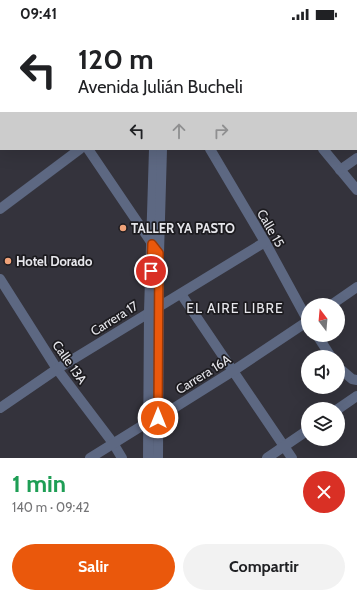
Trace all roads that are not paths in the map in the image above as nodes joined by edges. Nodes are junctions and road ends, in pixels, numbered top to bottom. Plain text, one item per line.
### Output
1 (79, 150) edge
2 (89, 150) edge
3 (154, 150) edge
4 (162, 150) edge
5 (211, 150) edge
6 (324, 150) edge
7 (357, 158) edge
8 (340, 170) junction
9 (357, 190) edge
10 (0, 209) edge
11 (265, 242) junction
12 (152, 244) junction
13 (159, 253) junction
14 (0, 279) edge
15 (357, 287) edge
16 (181, 294) junction
17 (341, 298) edge
18 (301, 308) edge
19 (154, 309) junction
20 (301, 326) edge
21 (57, 368) junction
22 (233, 371) junction
23 (345, 374) edge
24 (357, 380) edge
25 (357, 396) edge
26 (345, 404) edge
27 (0, 408) edge
28 (158, 418) junction
29 (148, 422) junction
30 (301, 435) edge
31 (113, 443) junction
32 (284, 447) junction
33 (90, 458) edge
34 (122, 458) edge
35 (148, 458) edge
36 (158, 458) edge
37 (267, 458) edge
38 (292, 458) edge

1 - 10 street
2 - 12 street
3 - 12 street
4 - 13 street
5 - 11 street, Calle 15
6 - 8 street
7 - 8 street
8 - 9 street
11 - 16 street, Carrera 17
11 - 18 street, Calle 15
12 - 13 street
12 - 19 street
13 - 19 street
14 - 21 street, Calle 13A
15 - 17 street
16 - 19 street, Carrera 17
16 - 22 street
19 - 21 street, Carrera 17
19 - 28 street
19 - 29 street
20 - 22 street, Carrera 16A
21 - 27 street, Carrera 17
21 - 31 street, Calle 13A
22 - 28 street, Carrera 16A
22 - 32 street
23 - 24 street
25 - 26 street
28 - 29 street, Carrera 16A
28 - 36 street
29 - 31 street, Carrera 16A
29 - 35 street
30 - 32 street
31 - 33 street, Carrera 16A
31 - 34 street, Calle 13A
32 - 37 street
32 - 38 street

